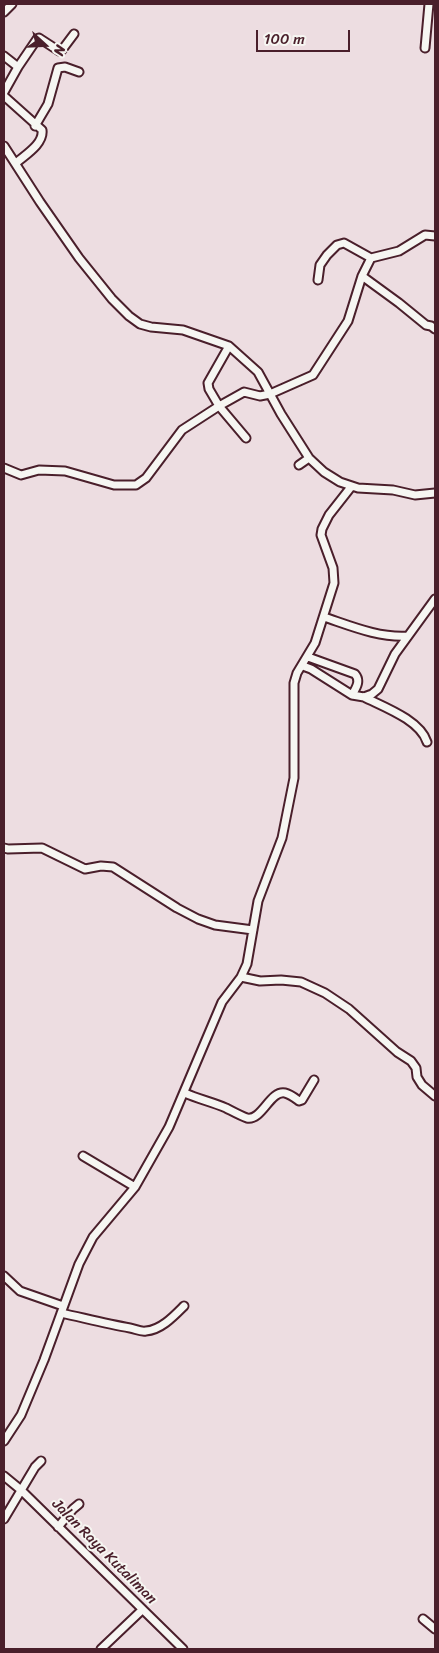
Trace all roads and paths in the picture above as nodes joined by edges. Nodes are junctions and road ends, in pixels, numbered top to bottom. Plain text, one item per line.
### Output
1 (12, 4) edge
2 (429, 4) edge
3 (4, 12) edge
4 (74, 34) dead end
5 (425, 48) dead end
6 (4, 56) edge
7 (18, 66) junction
8 (79, 72) dead end
9 (4, 94) edge
10 (36, 126) junction
11 (4, 146) edge
12 (16, 163) junction
13 (435, 236) edge
14 (372, 258) junction
15 (362, 276) junction
16 (318, 280) dead end
17 (435, 329) edge
18 (229, 346) junction
19 (270, 394) junction
20 (220, 406) junction
21 (246, 438) dead end
22 (309, 458) junction
23 (299, 465) dead end
24 (4, 468) edge
25 (351, 487) junction
26 (435, 494) edge
27 (435, 599) edge
28 (324, 617) junction
29 (408, 636) junction
30 (308, 657) junction
31 (302, 666) junction
32 (352, 695) junction
33 (364, 697) junction
34 (427, 742) dead end
35 (4, 848) edge
36 (253, 930) junction
37 (241, 977) junction
38 (314, 1080) dead end
39 (185, 1093) junction
40 (435, 1096) edge
41 (83, 1156) dead end
42 (134, 1187) junction
43 (4, 1276) edge
44 (184, 1306) dead end
45 (62, 1309) junction
46 (4, 1441) edge
47 (41, 1461) dead end
48 (4, 1476) edge
49 (21, 1490) junction
50 (79, 1504) dead end
51 (4, 1519) edge
52 (58, 1527) junction
53 (142, 1610) junction
54 (424, 1619) dead end
55 (435, 1629) edge
56 (101, 1649) edge
57 (183, 1649) edge

1 - 3 street
2 - 5 street
4 - 7 street
6 - 7 street
7 - 9 street
8 - 10 street
9 - 10 street
10 - 12 street
11 - 12 street
12 - 18 street
13 - 14 street
14 - 15 street
14 - 16 street
15 - 17 street
15 - 19 street
18 - 19 street
18 - 20 street
19 - 20 street
19 - 22 street
20 - 21 street
20 - 24 street
22 - 23 street
22 - 25 street
25 - 26 street
25 - 28 street
27 - 29 street
28 - 29 street
28 - 30 street
29 - 33 street
30 - 31 street
30 - 32 street
31 - 32 street
31 - 36 street
32 - 33 street
33 - 34 street
35 - 36 street
36 - 37 street
37 - 39 street
37 - 40 street
38 - 39 street
39 - 42 street
41 - 42 street
42 - 45 street
43 - 45 street
44 - 45 street
45 - 46 street
47 - 49 street
48 - 49 street, Jalan Raya Kutaliman
49 - 51 street
49 - 52 street, Jalan Raya Kutaliman
50 - 52 street
52 - 53 street, Jalan Raya Kutaliman
53 - 56 street
53 - 57 street, Jalan Raya Kutaliman
54 - 55 street

